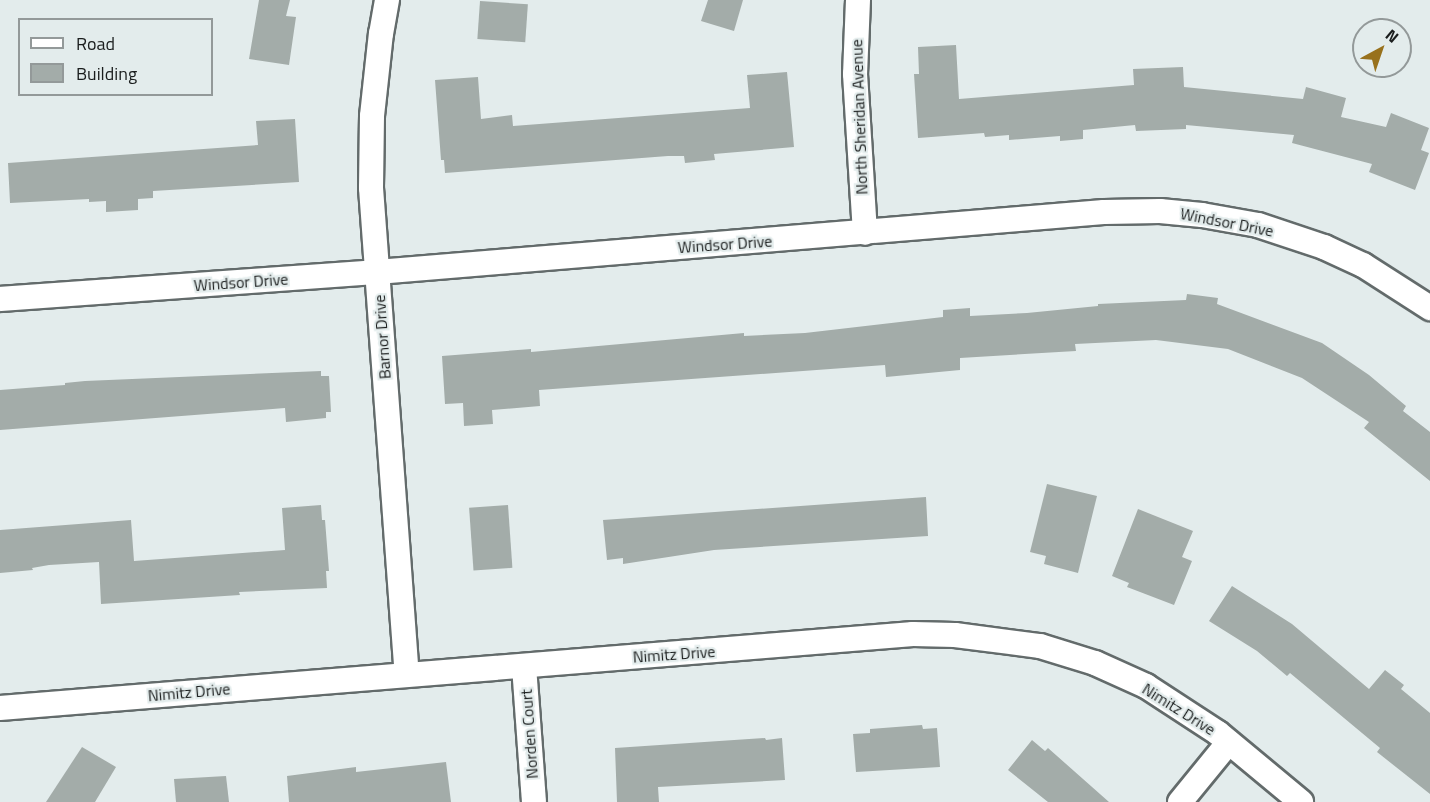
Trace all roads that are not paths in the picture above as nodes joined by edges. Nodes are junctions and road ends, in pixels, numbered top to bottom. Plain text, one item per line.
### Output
1 (387, 0) edge
2 (858, 0) edge
3 (864, 233) junction
4 (377, 272) junction
5 (0, 299) edge
6 (1430, 308) edge
7 (524, 666) junction
8 (407, 675) junction
9 (0, 708) edge
10 (1229, 742) junction
11 (534, 802) edge
12 (1180, 802) edge
13 (1301, 802) edge

1 - 4 street, Barnor Drive
2 - 3 street, North Sheridan Avenue
3 - 4 street, Windsor Drive
3 - 6 street, Windsor Drive
4 - 5 street, Windsor Drive
4 - 8 street, Barnor Drive
7 - 8 street, Nimitz Drive
7 - 10 street, Nimitz Drive
7 - 11 street, Norden Court
8 - 9 street, Nimitz Drive
10 - 12 street
10 - 13 street, Nimitz Drive

